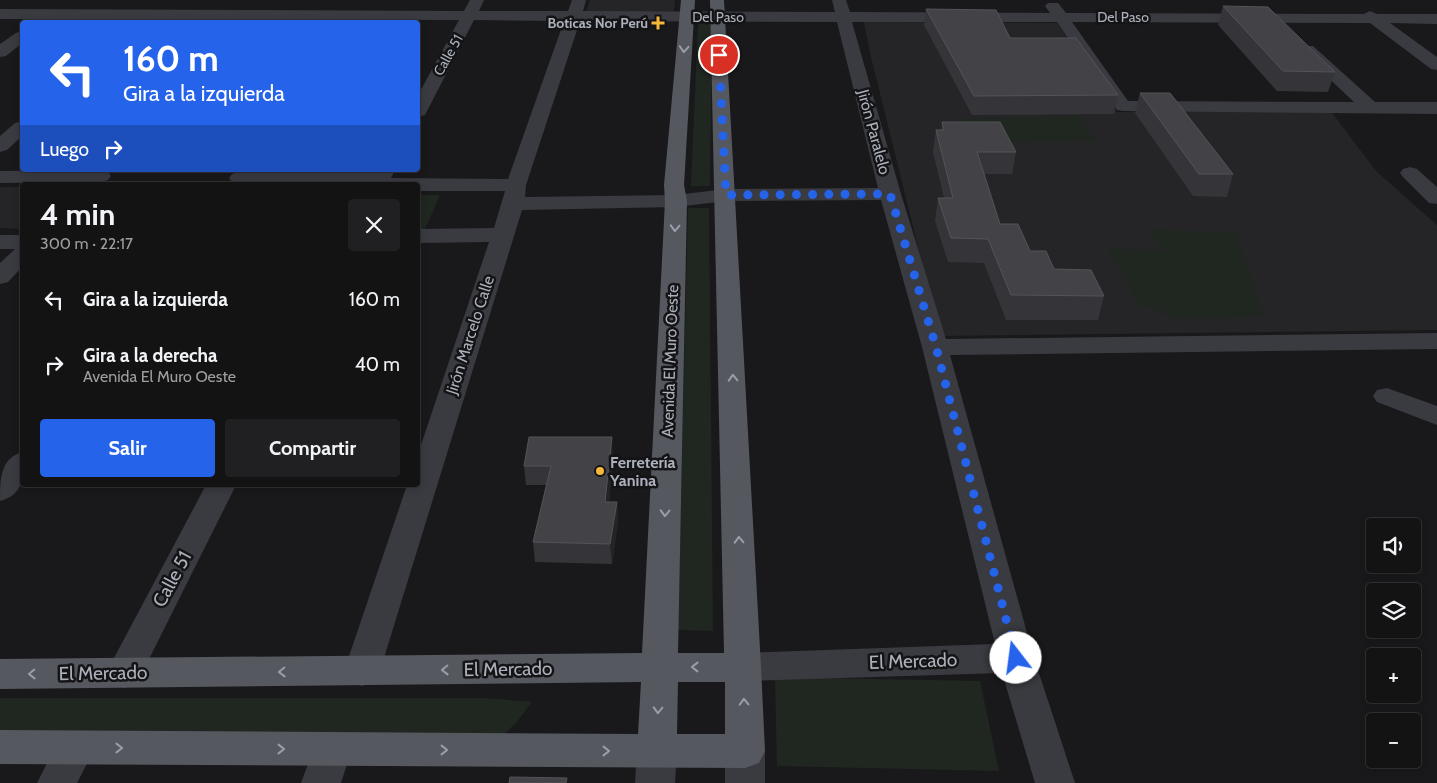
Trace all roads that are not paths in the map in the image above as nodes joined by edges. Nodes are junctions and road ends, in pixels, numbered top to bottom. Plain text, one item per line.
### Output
1 (74, 0) edge
2 (173, 0) edge
3 (270, 0) edge
4 (376, 0) edge
5 (478, 0) edge
6 (942, 0) edge
7 (1049, 0) edge
8 (1252, 0) edge
9 (1355, 4) dead end
10 (1153, 6) dead end
11 (576, 8) edge
12 (687, 8) edge
13 (717, 8) edge
14 (841, 8) edge
15 (0, 14) edge
16 (470, 16) junction
17 (948, 17) junction
18 (1164, 17) junction
19 (48, 18) edge
20 (151, 18) edge
21 (1061, 18) junction
22 (1272, 18) junction
23 (1374, 18) junction
24 (251, 19) edge
25 (362, 19) edge
26 (1437, 19) edge
27 (20, 37) edge
28 (0, 52) edge
29 (1437, 65) edge
30 (420, 107) edge
31 (1371, 108) junction
32 (1437, 108) edge
33 (20, 129) edge
34 (0, 146) edge
35 (1410, 172) dead end
36 (0, 177) edge
37 (101, 177) edge
38 (239, 178) edge
39 (380, 178) edge
40 (412, 182) edge
41 (420, 183) edge
42 (890, 194) junction
43 (514, 195) junction
44 (726, 195) junction
45 (1437, 198) edge
46 (676, 201) junction
47 (502, 235) junction
48 (420, 236) edge
49 (0, 242) edge
50 (20, 242) edge
51 (20, 256) edge
52 (0, 277) edge
53 (1437, 340) edge
54 (936, 347) junction
55 (1387, 396) dead end
56 (1437, 416) edge
57 (20, 465) edge
58 (220, 487) edge
59 (0, 491) edge
60 (1016, 658) junction
61 (660, 667) junction
62 (743, 667) junction
63 (362, 671) junction
64 (124, 673) junction
65 (0, 674) edge
66 (0, 747) edge
67 (75, 748) junction
68 (326, 766) edge
69 (656, 767) edge
70 (745, 767) edge
71 (56, 783) edge
72 (1054, 783) edge

1 - 19 street
2 - 20 street
3 - 24 street
4 - 25 street
5 - 16 street, Calle 51
6 - 17 street
7 - 21 street
8 - 22 street
9 - 23 street
10 - 18 street
11 - 12 street, Del Paso
11 - 16 street, Del Paso
11 - 43 street, Jirón Marcelo Calle
12 - 13 street, Del Paso
12 -> 46 main road, Avenida El Muro Oeste
13 - 14 street, Del Paso
13 - 44 main road
14 - 17 street, Del Paso
14 - 42 street, Jirón Paralelo
15 - 19 street, Del Paso
16 - 25 street, Del Paso
16 - 30 street, Calle 51
17 - 21 street, Del Paso
18 - 21 street, Del Paso
18 - 22 street, Del Paso
19 - 20 street, Del Paso
20 - 24 street, Del Paso
21 - 31 street
22 - 23 street, Del Paso
22 - 31 street
23 - 26 street, Del Paso
23 - 29 street
24 - 25 street, Del Paso
27 - 28 street
31 - 32 street
33 - 34 street
35 - 45 street
36 - 37 street
38 - 39 street
39 - 40 street
41 - 43 street
42 - 44 street
42 - 54 street, Jirón Paralelo
43 - 46 street
43 - 47 street, Jirón Marcelo Calle
44 - 46 street
62 -> 44 main road
46 -> 61 main road, Avenida El Muro Oeste
47 - 48 street
47 - 63 street, Jirón Marcelo Calle
49 - 50 street
51 - 52 street
53 - 54 street
54 - 60 street, Jirón Paralelo
55 - 56 street
57 - 59 street
58 - 64 street, Calle 51
60 - 62 street, El Mercado
60 - 72 street, Jirón Paralelo
62 -> 61 main road, El Mercado
61 -> 63 main road, El Mercado
61 -> 69 main road, Avenida El Muro Oeste
70 -> 62 main road
63 -> 64 main road, El Mercado
64 -> 65 main road, El Mercado
66 - 67 main road
67 -> 68 main road
67 - 71 street
68 -> 69 main road
69 - 70 main road

